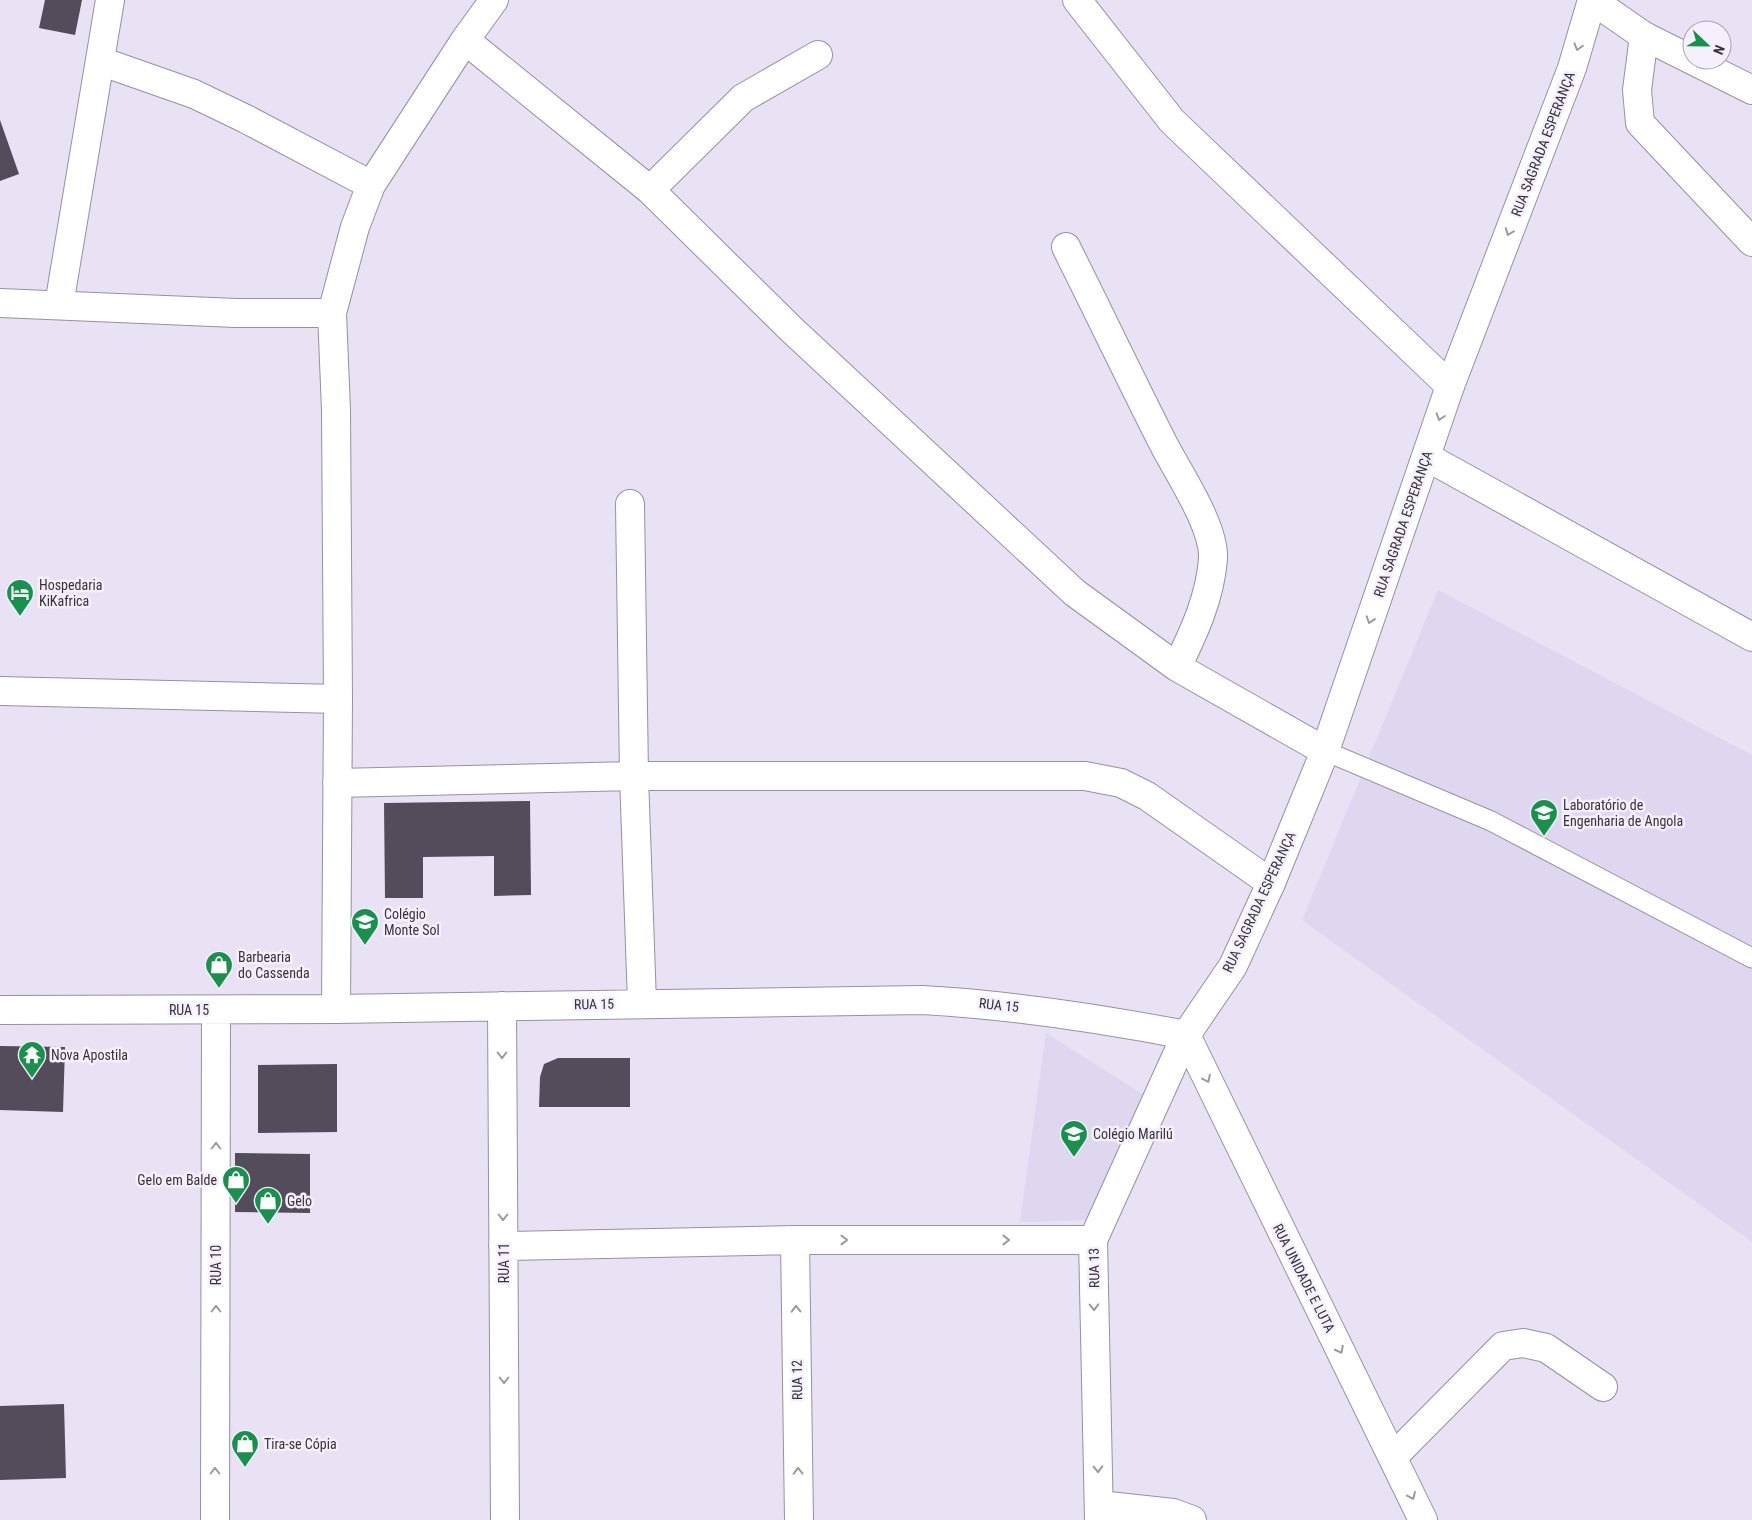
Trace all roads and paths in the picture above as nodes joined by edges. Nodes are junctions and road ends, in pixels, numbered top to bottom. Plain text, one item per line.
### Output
1 (110, 0) edge
2 (494, 0) edge
3 (1077, 0) edge
4 (1592, 0) edge
5 (1644, 36) junction
6 (465, 40) junction
7 (818, 55) dead end
8 (1682, 55) edge
9 (100, 60) junction
10 (1712, 70) edge
11 (1752, 90) edge
12 (371, 185) junction
13 (650, 190) junction
14 (1752, 242) edge
15 (1066, 247) dead end
16 (0, 303) edge
17 (59, 305) junction
18 (332, 313) junction
19 (1450, 386) junction
20 (1427, 457) junction
21 (630, 504) dead end
22 (1752, 637) edge
23 (1177, 667) junction
24 (0, 692) edge
25 (338, 699) junction
26 (1324, 751) junction
27 (634, 776) junction
28 (337, 783) junction
29 (1270, 883) junction
30 (1752, 958) edge
31 (642, 1003) junction
32 (502, 1006) junction
33 (336, 1009) junction
34 (0, 1010) edge
35 (216, 1010) junction
36 (1186, 1035) junction
37 (795, 1240) junction
38 (1093, 1240) junction
39 (504, 1246) junction
40 (1603, 1387) dead end
41 (1394, 1457) junction
42 (1099, 1513) edge
43 (215, 1520) edge
44 (505, 1520) edge
45 (799, 1520) edge
46 (1192, 1520) edge
47 (1423, 1520) edge

1 - 9 street
2 - 6 street
3 - 19 street
4 - 5 street
4 -> 19 street, RUA SAGRADA ESPERANÇA
5 - 8 street
5 - 14 street
6 - 12 street
6 - 13 street
7 - 13 street
9 - 12 street
9 - 17 street
10 - 11 street
12 - 18 street
13 - 23 street
15 - 23 street
16 - 17 street
17 - 18 street
18 - 25 street
19 -> 20 street, RUA SAGRADA ESPERANÇA
20 - 22 street
20 -> 26 street, RUA SAGRADA ESPERANÇA
21 - 27 street
23 - 26 street
24 - 25 street
25 - 28 street
26 - 29 street, RUA SAGRADA ESPERANÇA
26 - 30 lane
27 - 28 street
27 - 29 street
27 - 31 street
28 - 33 street
29 - 36 street, RUA SAGRADA ESPERANÇA
31 - 32 street, RUA 15
31 - 36 street, RUA 15
32 - 33 street, RUA 15
32 -> 39 street, RUA 11
33 - 35 street, RUA 15
34 - 35 street, RUA 15
43 -> 35 street, RUA 10
36 - 38 street, RUA 13
36 -> 41 street, RUA UNIDADE E LUTA
37 -> 38 street
37 - 39 street
45 -> 37 street, RUA 12
38 -> 42 street, RUA 13
39 -> 44 street, RUA 11
40 - 41 street
41 -> 47 street, RUA UNIDADE E LUTA
42 - 46 street

